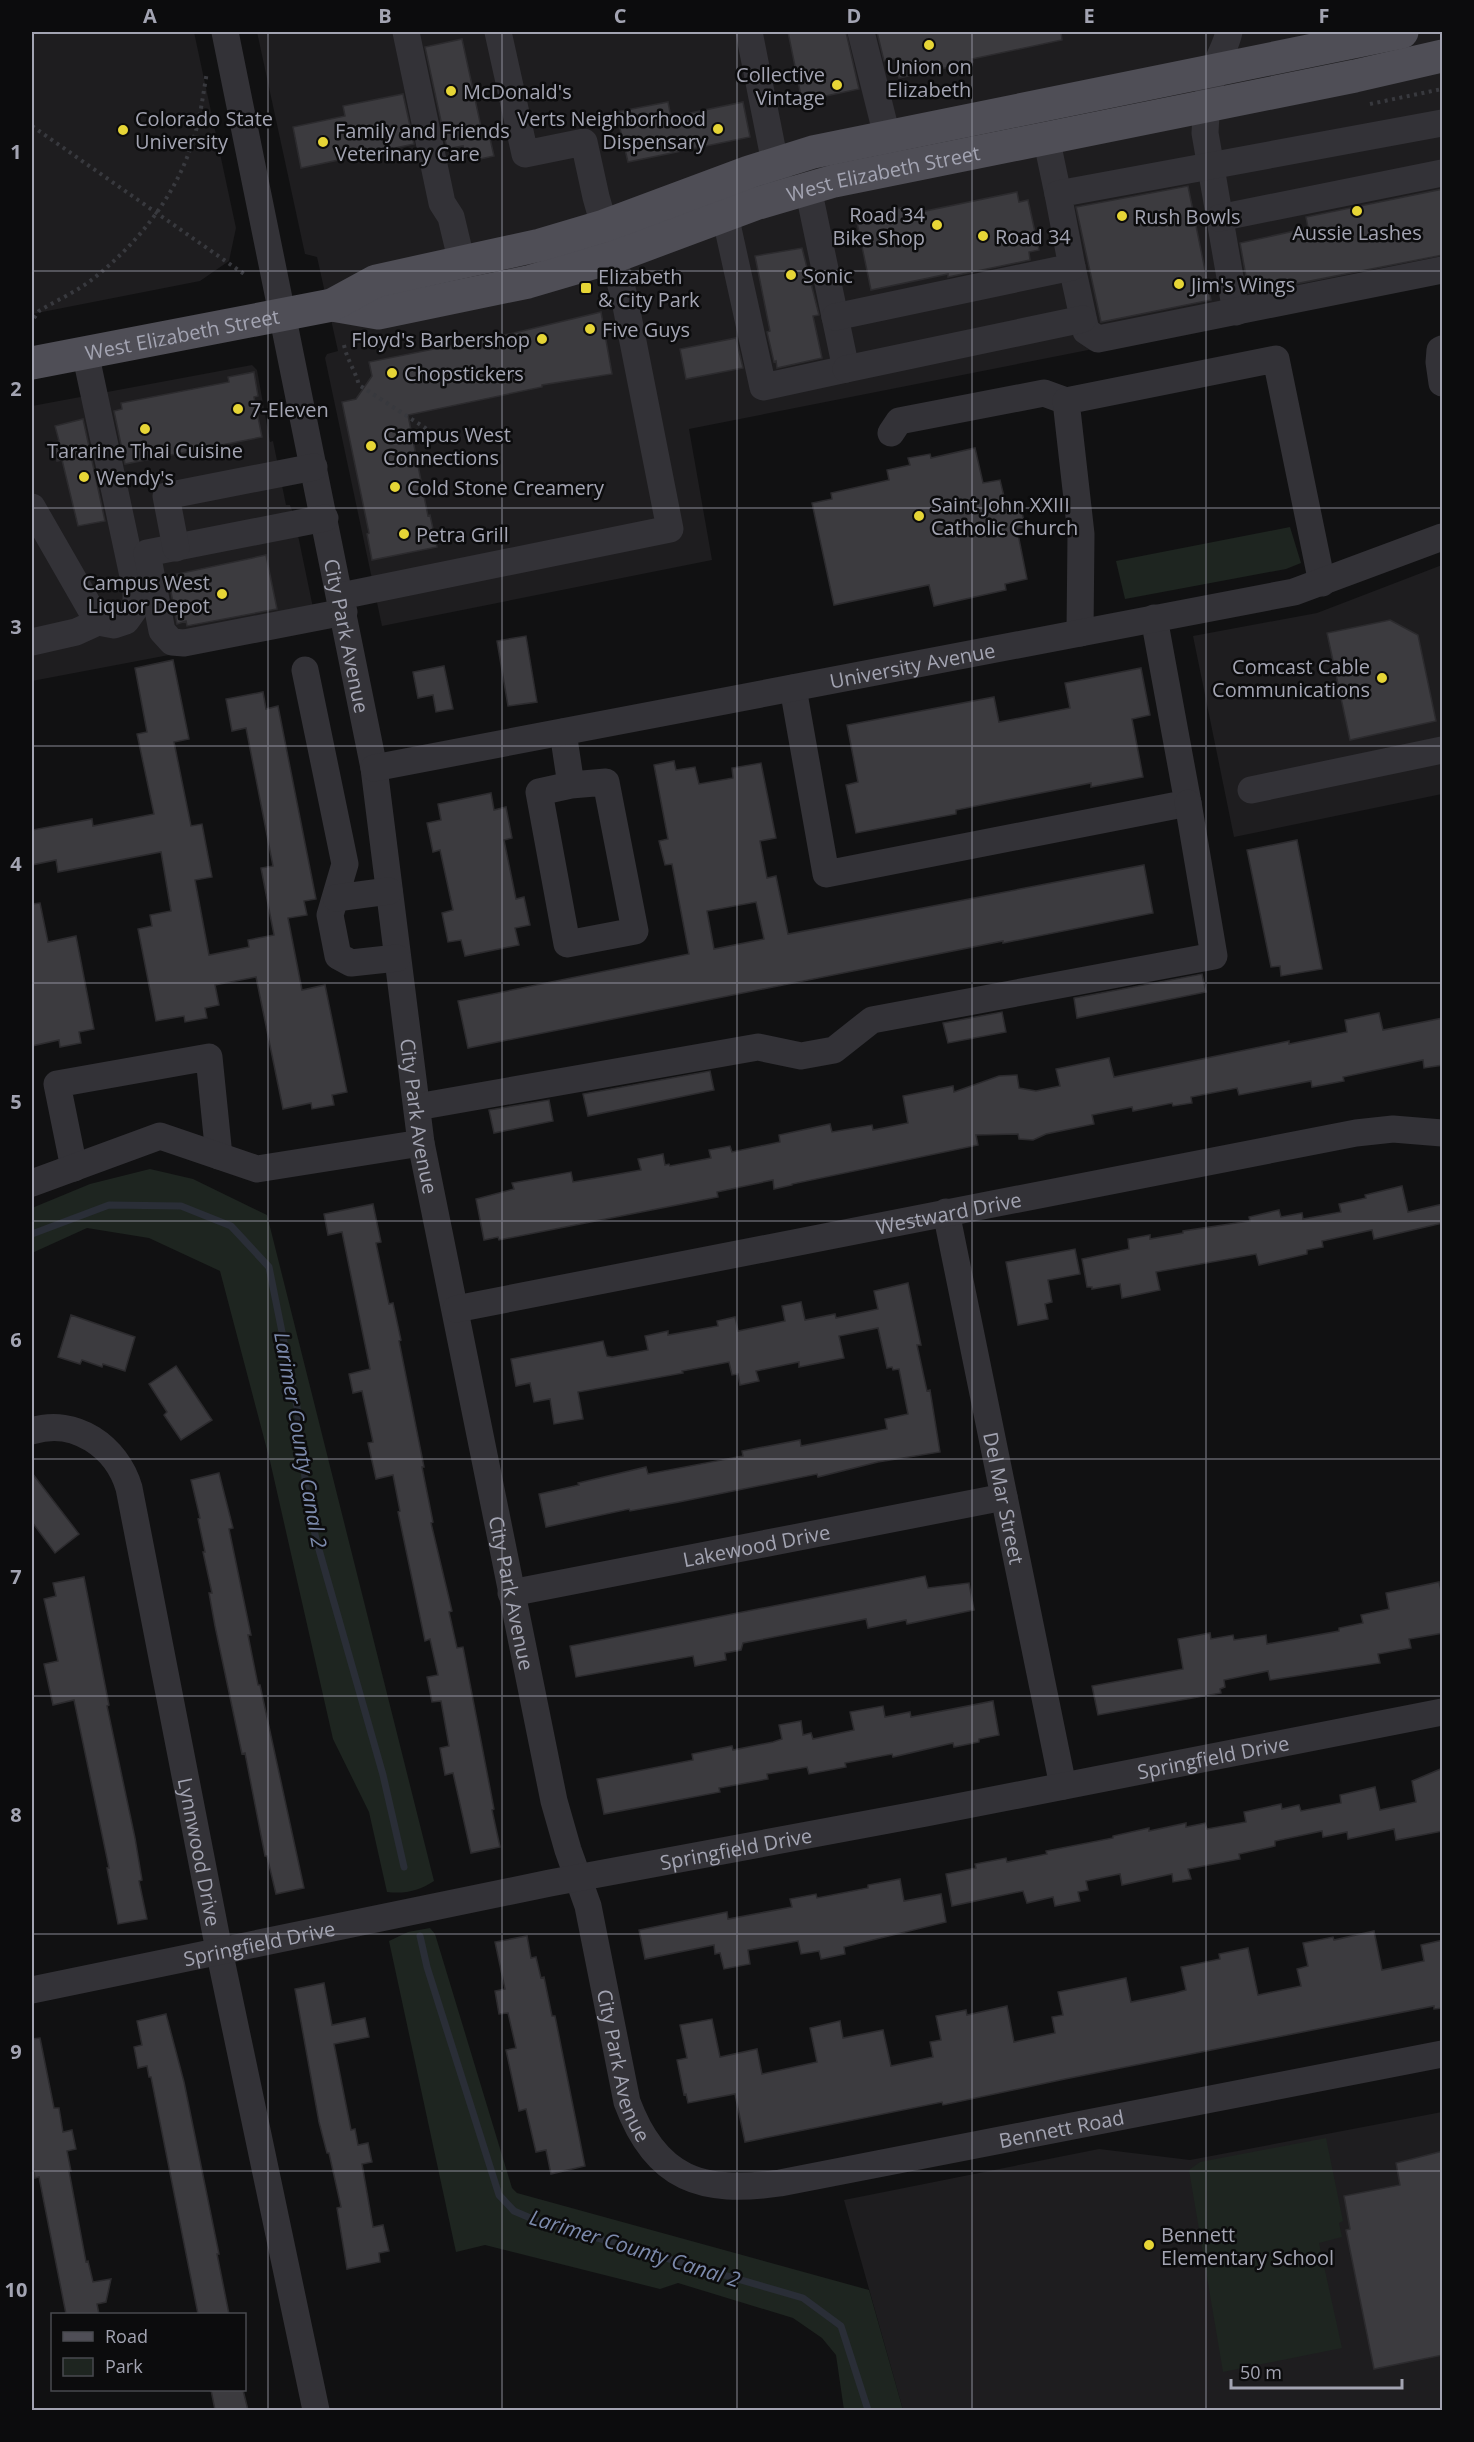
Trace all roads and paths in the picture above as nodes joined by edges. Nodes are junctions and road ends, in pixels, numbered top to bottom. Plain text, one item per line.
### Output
1 (225, 32) edge
2 (406, 32) edge
3 (498, 32) edge
4 (749, 32) edge
5 (861, 32) edge
6 (1229, 32) edge
7 (1402, 32) edge
8 (1443, 56) edge
9 (207, 71) dead end
10 (1214, 71) junction
11 (1206, 106) junction
12 (1443, 123) edge
13 (32, 126) edge
14 (887, 136) junction
15 (1046, 137) junction
16 (775, 163) junction
17 (1210, 165) junction
18 (894, 168) junction
19 (1443, 173) edge
20 (795, 192) junction
21 (1058, 194) junction
22 (158, 212) junction
23 (725, 216) junction
24 (1219, 218) junction
25 (609, 242) junction
26 (462, 263) junction
27 (1072, 267) junction
28 (1443, 270) edge
29 (247, 276) dead end
30 (332, 305) junction
31 (1236, 312) junction
32 (282, 314) junction
33 (835, 316) junction
34 (34, 318) dead end
35 (1083, 319) junction
36 (344, 345) dead end
37 (1443, 349) edge
38 (85, 352) junction
39 (32, 363) edge
40 (846, 369) junction
41 (1443, 383) edge
42 (1066, 401) junction
43 (430, 431) dead end
44 (891, 433) dead end
45 (314, 467) junction
46 (32, 507) edge
47 (325, 518) junction
48 (1443, 537) edge
49 (176, 548) junction
50 (1322, 583) junction
51 (342, 604) junction
52 (1155, 618) junction
53 (98, 622) junction
54 (1080, 633) junction
55 (32, 642) edge
56 (305, 670) dead end
57 (793, 688) junction
58 (562, 732) junction
59 (1443, 750) edge
60 (374, 768) junction
61 (571, 785) junction
62 (1251, 790) dead end
63 (1188, 803) junction
64 (389, 891) junction
65 (336, 898) junction
66 (397, 957) junction
67 (417, 1107) junction
68 (1443, 1132) edge
69 (421, 1143) junction
70 (219, 1156) junction
71 (74, 1168) junction
72 (32, 1183) edge
73 (946, 1212) junction
74 (456, 1309) junction
75 (32, 1431) edge
76 (1004, 1497) junction
77 (511, 1593) junction
78 (1443, 1712) edge
79 (1063, 1786) junction
80 (579, 1877) junction
81 (219, 1950) junction
82 (32, 1990) edge
83 (1443, 2054) edge
84 (681, 2175) joint
85 (316, 2410) edge

1 - 32 street, City Park Avenue
2 - 26 street
3 - 25 street
4 - 16 street
5 - 14 street
6 - 10 street
7 - 10 main road, West Elizabeth Street
8 - 11 main road, West Elizabeth Street
9 - 22 path
10 - 11 street
10 - 14 main road, West Elizabeth Street
11 - 15 main road, West Elizabeth Street
11 - 17 street
12 - 17 street
13 - 22 path
14 - 16 main road, West Elizabeth Street
14 - 18 street
15 - 18 main road, West Elizabeth Street
15 - 21 street
16 - 20 street
16 - 25 main road, West Elizabeth Street
17 - 21 street
17 - 24 street
18 - 20 main road, West Elizabeth Street
19 - 24 street
20 - 23 main road, West Elizabeth Street
20 - 33 street
21 - 27 street
22 - 29 path
22 - 34 path
23 - 25 main road, West Elizabeth Street
23 - 40 street
24 - 31 street
25 - 26 main road, West Elizabeth Street
25 - 30 main road, West Elizabeth Street
25 - 51 street
26 - 30 main road, West Elizabeth Street
27 - 33 street
27 - 35 street
28 - 31 street
30 - 32 main road, West Elizabeth Street
31 - 35 street
32 - 38 main road, West Elizabeth Street
32 - 45 street, City Park Avenue
33 - 40 street
35 - 40 street
36 - 43 path
37 - 41 street
38 - 39 main road, West Elizabeth Street
38 - 53 street
42 - 44 street
42 - 50 street
42 - 54 street
45 - 47 street, City Park Avenue
45 - 49 street
46 - 53 street
47 - 49 street
47 - 51 street, City Park Avenue
48 - 50 street, University Avenue
49 - 51 street
50 - 52 street, University Avenue
51 - 60 street, City Park Avenue
52 - 54 street, University Avenue
52 - 63 street
53 - 55 street
54 - 57 street, University Avenue
56 - 65 street
57 - 58 street, University Avenue
57 - 63 street
58 - 60 street, University Avenue
58 - 61 street
59 - 62 street
60 - 64 street, City Park Avenue
61 - 61 street
63 - 67 street
64 - 65 street
64 - 66 street, City Park Avenue
65 - 66 street
66 - 67 street, City Park Avenue
67 - 69 street, City Park Avenue
68 - 73 street, Westward Drive
69 - 70 street
69 - 74 street, City Park Avenue
70 - 71 street
70 - 71 street
71 - 72 street
73 - 74 street, Westward Drive
73 - 76 street, Del Mar Street
74 - 77 street, City Park Avenue
75 - 81 street, Lynnwood Drive
76 - 77 street, Lakewood Drive
76 - 79 street, Del Mar Street
77 - 80 street, City Park Avenue
78 - 79 street, Springfield Drive
79 - 80 street, Springfield Drive
80 - 81 street, Springfield Drive
80 - 84 street, City Park Avenue
81 - 82 street, Springfield Drive
81 - 85 street, Lynnwood Drive
83 - 84 street, Bennett Road

